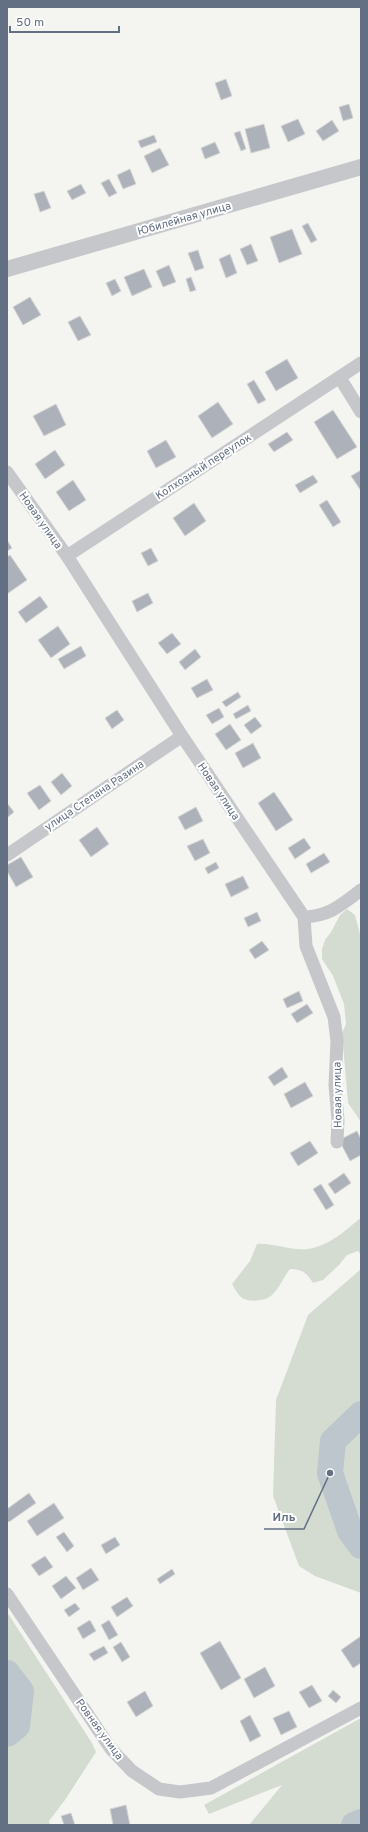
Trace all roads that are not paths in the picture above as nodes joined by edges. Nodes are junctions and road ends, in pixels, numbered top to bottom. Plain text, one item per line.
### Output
1 (361, 167) edge
2 (7, 269) edge
3 (361, 363) edge
4 (340, 378) junction
5 (361, 412) edge
6 (7, 472) edge
7 (66, 556) junction
8 (182, 736) junction
9 (7, 854) edge
10 (361, 890) edge
11 (304, 916) junction
12 (337, 1142) dead end
13 (7, 1594) edge
14 (361, 1708) edge

1 - 2 street, Юбилейная улица
3 - 4 street, Колхозный переулок
4 - 5 street
4 - 7 street, Колхозный переулок
6 - 7 street, Новая улица
7 - 8 street, Новая улица
8 - 9 street, улица Степана Разина
8 - 11 street, Новая улица
10 - 11 street
11 - 12 street, Новая улица
13 - 14 street, Ровная улица

